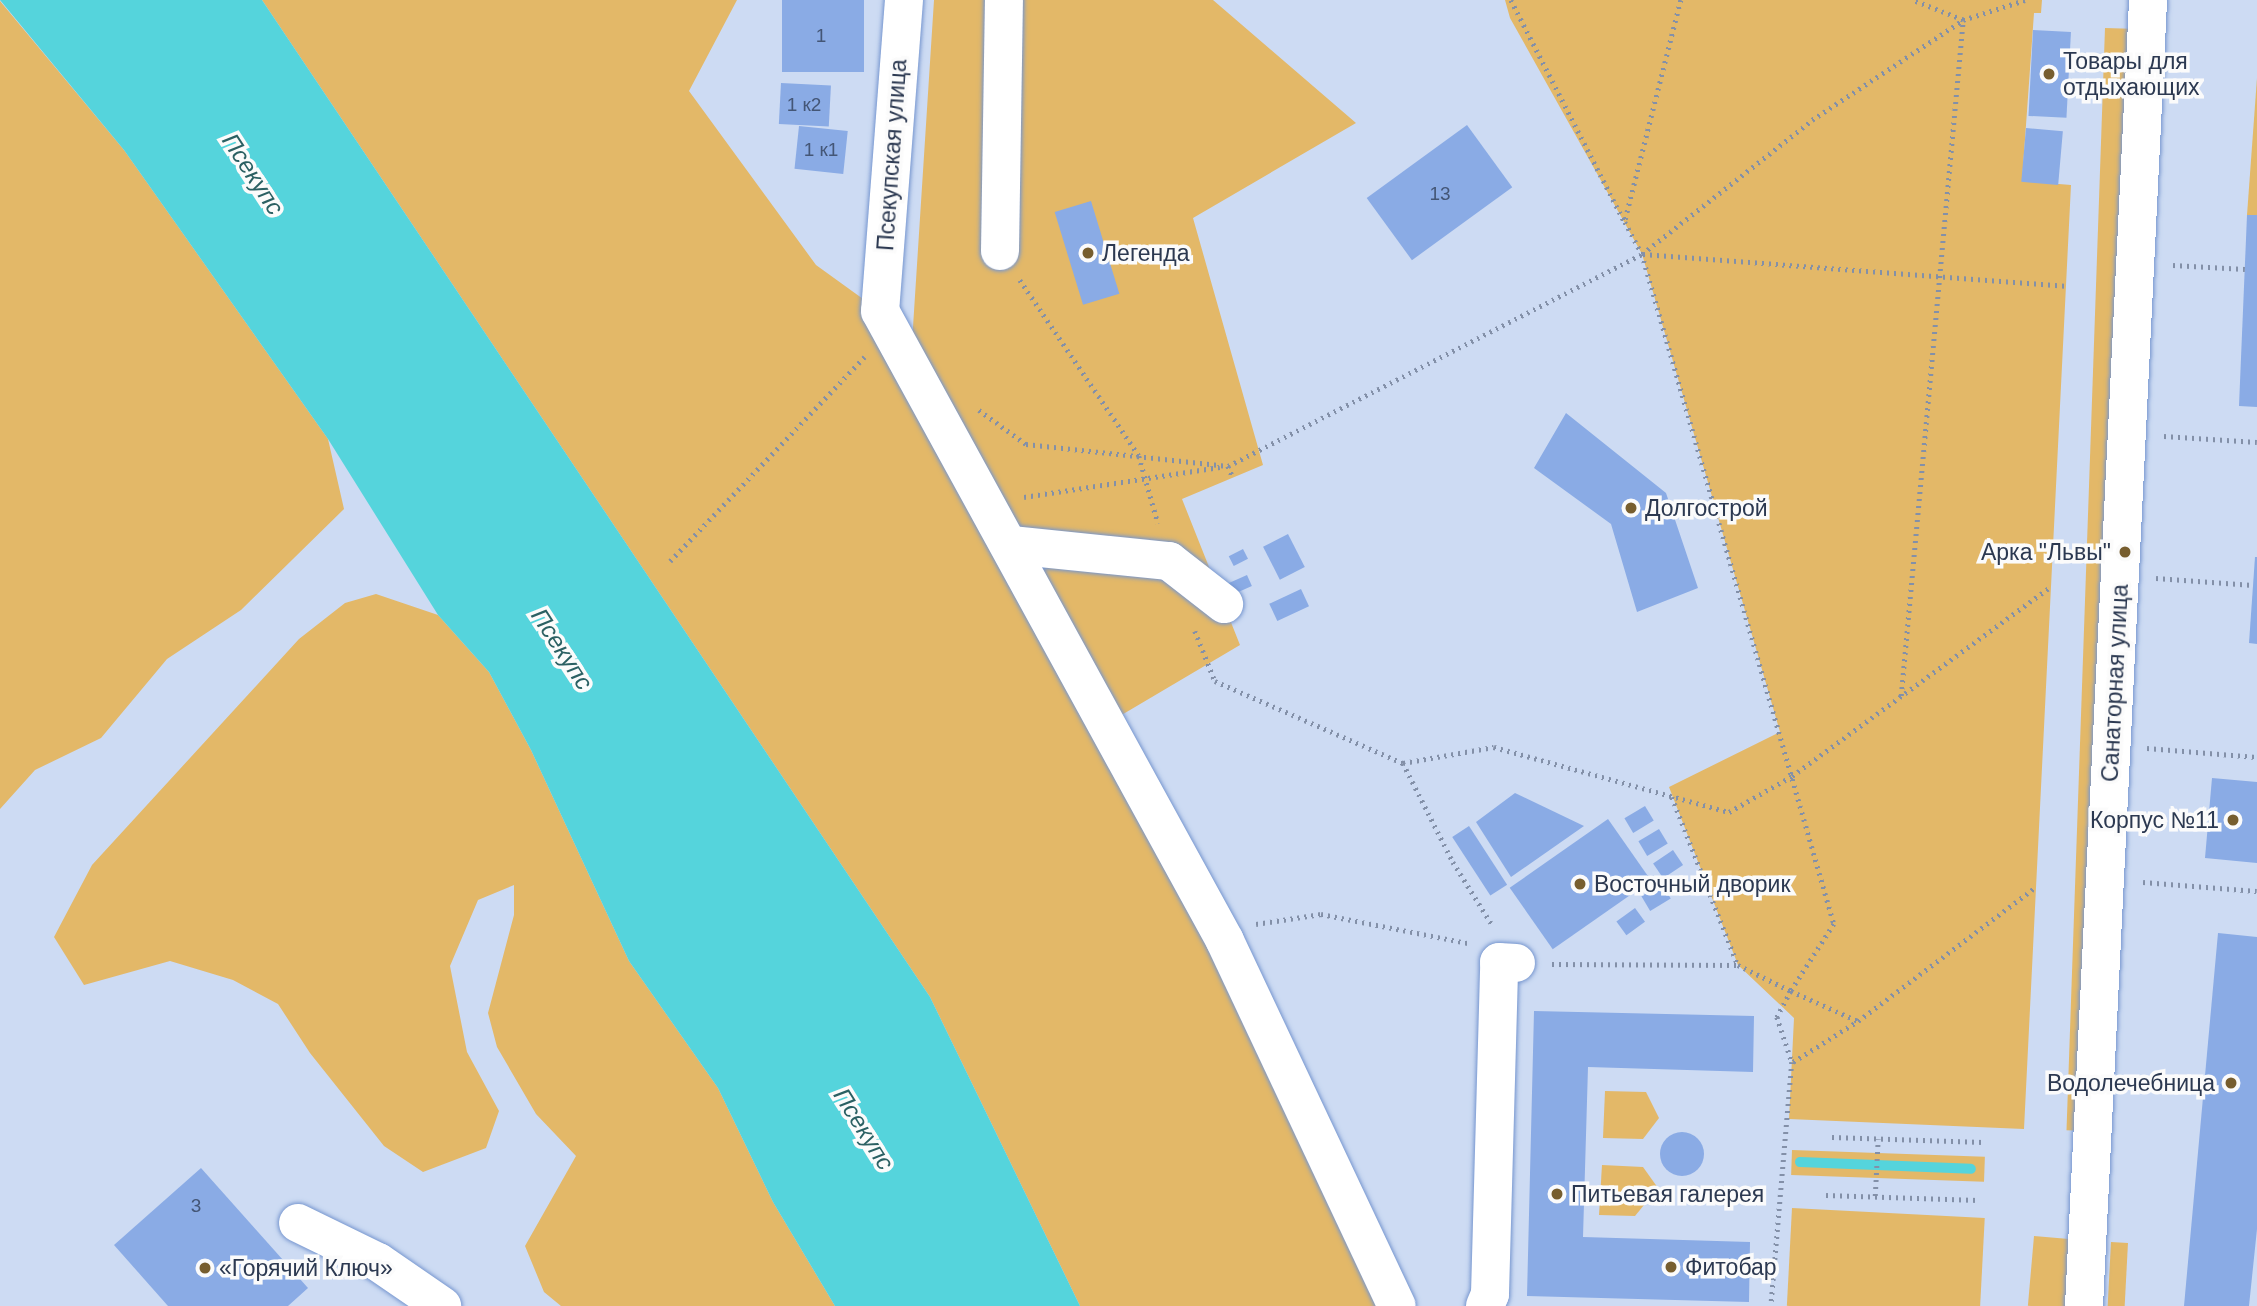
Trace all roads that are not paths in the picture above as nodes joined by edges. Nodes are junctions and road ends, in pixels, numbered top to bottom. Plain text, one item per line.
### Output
1 (904, 0) edge
2 (1004, 0) edge
3 (2147, 9) edge
4 (1000, 251) road end
5 (1011, 545) junction
6 (1208, 613) road end
7 (1516, 963) road end
8 (298, 1223) dead end
9 (442, 1306) edge
10 (1397, 1306) edge
11 (1485, 1306) edge
12 (2084, 1306) edge

1 - 5 street, Псекупская улица
2 - 4 street
3 - 12 street, Санаторная улица
5 - 6 street
5 - 10 street
7 - 11 street
8 - 9 street

